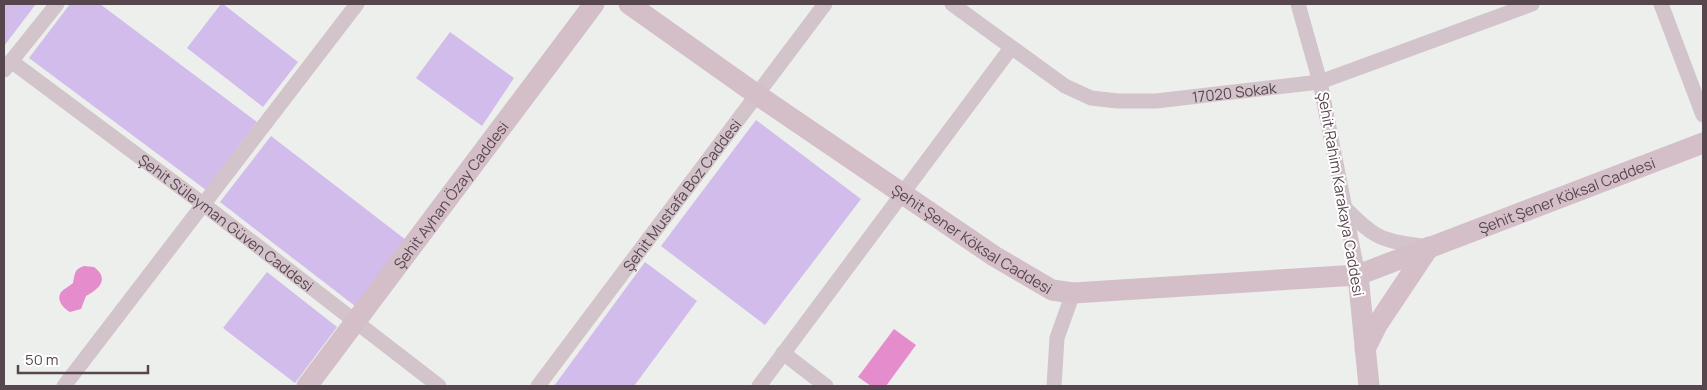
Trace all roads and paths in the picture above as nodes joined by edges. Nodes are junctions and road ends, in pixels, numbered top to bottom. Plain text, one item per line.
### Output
1 (57, 4) edge
2 (356, 4) edge
3 (594, 4) edge
4 (628, 4) edge
5 (825, 4) edge
6 (952, 4) edge
7 (1298, 4) edge
8 (1532, 4) edge
9 (1662, 4) edge
10 (1011, 48) junction
11 (7, 66) edge
12 (1320, 82) junction
13 (756, 94) junction
14 (1703, 115) edge
15 (1703, 143) edge
16 (903, 193) junction
17 (203, 204) junction
18 (1345, 208) junction
19 (1430, 247) junction
20 (1358, 275) junction
21 (1073, 293) junction
22 (355, 322) junction
23 (1365, 349) junction
24 (783, 354) junction
25 (64, 386) edge
26 (307, 386) edge
27 (439, 386) edge
28 (538, 386) edge
29 (759, 386) edge
30 (826, 386) edge
31 (1054, 386) edge
32 (1369, 386) edge

1 - 11 street
2 - 17 street
3 - 22 main road, Şehit Ayhan Özay Caddesi
4 - 13 main road, Şehit Şener Köksal Caddesi
5 - 13 street, Şehit Mustafa Boz Caddesi
6 - 10 street, 17020 Sokak
7 - 12 street, Şehit Rahim Karakaya Caddesi
8 - 12 street, 17020 Sokak
9 - 14 street
10 - 12 street, 17020 Sokak
10 - 16 street
11 - 17 street, Şehit Süleyman Güven Caddesi
12 - 18 street, Şehit Rahim Karakaya Caddesi
13 - 16 main road, Şehit Şener Köksal Caddesi
13 - 28 street, Şehit Mustafa Boz Caddesi
15 - 19 main road, Şehit Şener Köksal Caddesi
16 - 21 main road, Şehit Şener Köksal Caddesi
16 - 24 street
17 - 22 street, Şehit Süleyman Güven Caddesi
17 - 25 street
18 - 19 street, Şehit Şener Köksal Caddesi
18 - 20 street, Şehit Rahim Karakaya Caddesi
19 - 20 main road, Şehit Şener Köksal Caddesi
19 - 23 main road
20 - 21 main road, Şehit Şener Köksal Caddesi
20 - 23 main road, Şehit Rahim Karakaya Caddesi
21 - 31 street
22 - 26 main road, Şehit Ayhan Özay Caddesi
22 - 27 street, Şehit Süleyman Güven Caddesi
23 - 32 main road, Şehit Rahim Karakaya Caddesi
24 - 29 street
24 - 30 street

